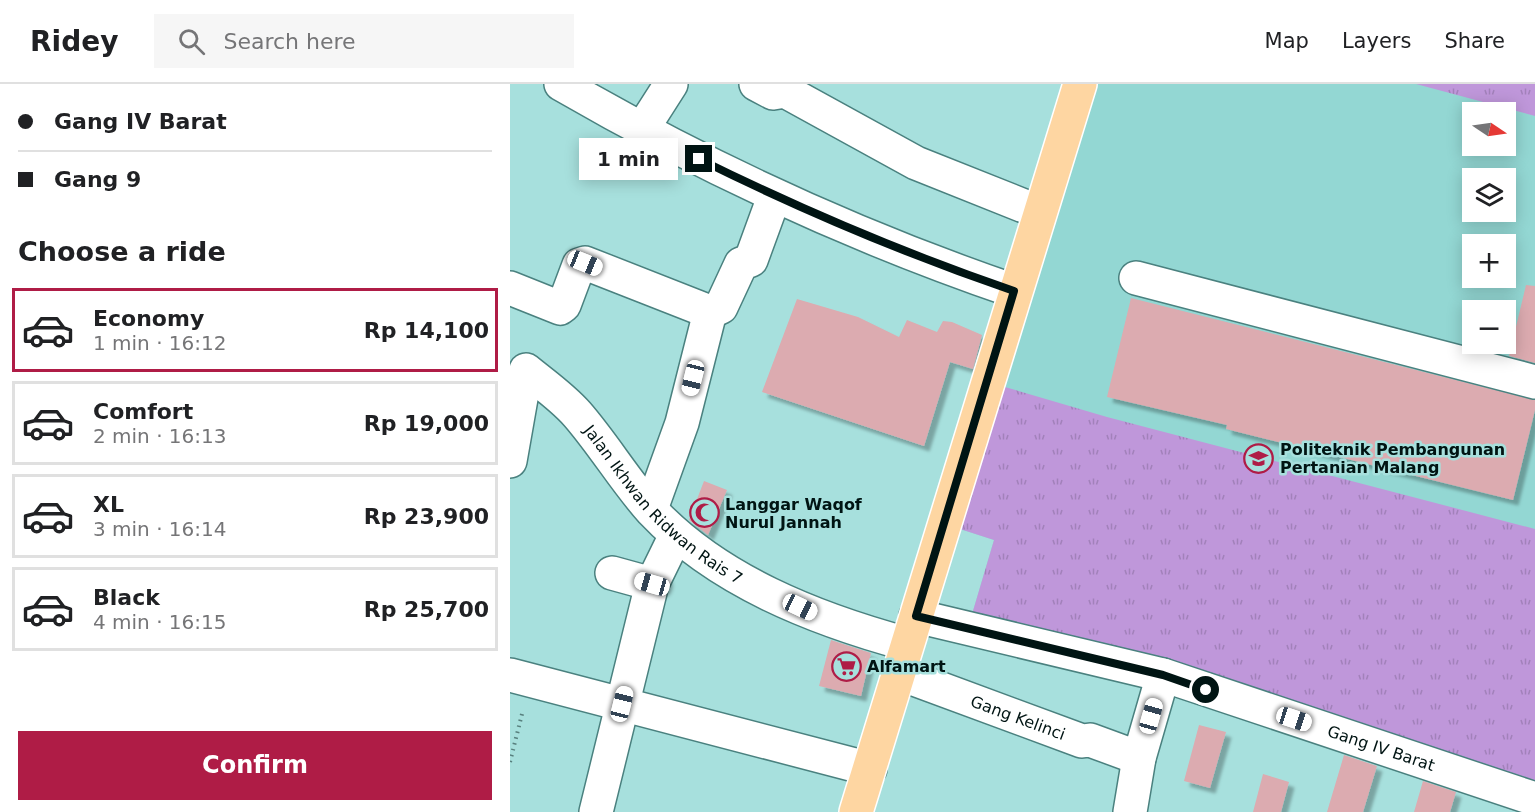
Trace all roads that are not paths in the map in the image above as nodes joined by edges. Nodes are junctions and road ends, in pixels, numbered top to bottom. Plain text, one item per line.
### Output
1 (561, 84) edge
2 (671, 84) edge
3 (756, 84) edge
4 (1080, 84) edge
5 (641, 130) junction
6 (774, 197) junction
7 (1039, 212) junction
8 (1136, 278) dead end
9 (510, 288) edge
10 (1014, 291) junction
11 (710, 312) junction
12 (1535, 382) edge
13 (510, 461) edge
14 (651, 509) junction
15 (676, 535) junction
16 (612, 573) dead end
17 (652, 584) junction
18 (907, 644) junction
19 (1163, 675) junction
20 (520, 678) edge
21 (622, 704) junction
22 (1139, 758) junction
23 (870, 769) junction
24 (1535, 799) edge
25 (596, 812) edge
26 (856, 812) edge
27 (1130, 812) edge

1 - 5 street
2 - 5 street
3 - 7 street
4 - 7 main road
5 - 6 street
6 - 10 street
6 - 11 street
7 - 10 main road
8 - 12 street
9 - 11 street
10 - 18 main road
11 - 14 street
13 - 14 street, Jalan Ikhwan Ridwan Rais 7
14 - 15 street, Jalan Ikhwan Ridwan Rais 7
15 - 17 street
15 - 18 street, Jalan Ikhwan Ridwan Rais 7
16 - 17 street
17 - 21 street
18 - 19 street, Gang IV Barat
18 - 22 street, Gang Kelinci
18 - 23 main road
19 - 22 street
19 - 24 street, Gang IV Barat
20 - 21 street
21 - 23 street
21 - 25 street
22 - 27 street
23 - 26 main road

